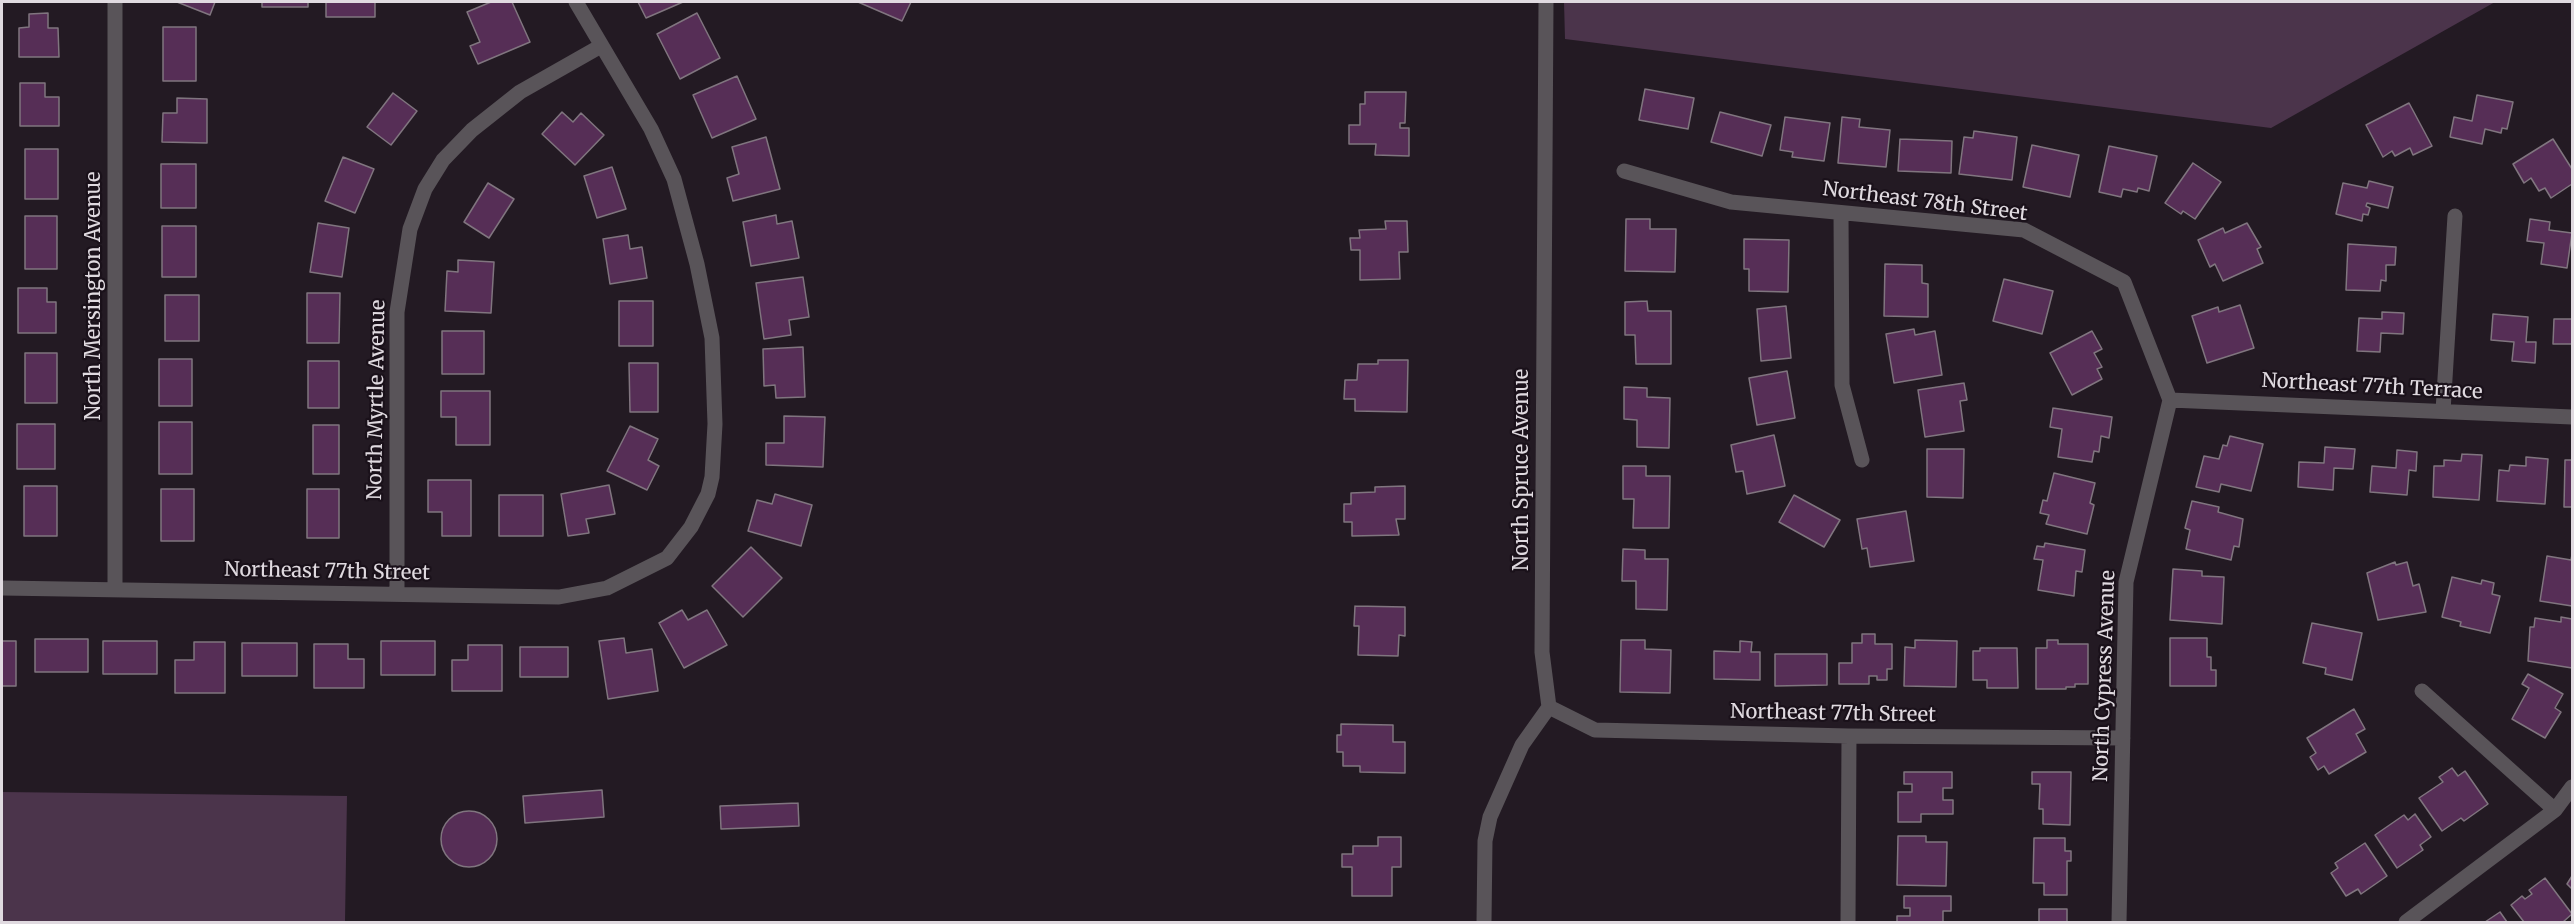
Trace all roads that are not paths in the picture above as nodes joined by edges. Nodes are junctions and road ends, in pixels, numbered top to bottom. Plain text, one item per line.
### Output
1 (115, 2) edge
2 (576, 2) edge
3 (1546, 2) edge
4 (601, 46) junction
5 (1624, 171) dead end
6 (1841, 213) junction
7 (2455, 216) dead end
8 (2170, 400) junction
9 (2444, 411) junction
10 (2572, 417) edge
11 (1862, 460) dead end
12 (2, 588) edge
13 (115, 590) junction
14 (397, 594) junction
15 (2422, 691) dead end
16 (1549, 707) junction
17 (1849, 736) junction
18 (2123, 738) junction
19 (2572, 787) edge
20 (2555, 810) junction
21 (1484, 922) edge
22 (1848, 922) edge
23 (2120, 922) edge
24 (2406, 922) edge

1 - 13 street, North Mersington Avenue
2 - 4 street, Northeast 77th Street
3 - 16 street, North Spruce Avenue
4 - 14 street, North Myrtle Avenue
4 - 14 street, Northeast 77th Street
5 - 6 street, Northeast 78th Street
6 - 8 street, Northeast 78th Street
6 - 11 street
7 - 9 street
8 - 9 street, Northeast 77th Terrace
8 - 18 street, North Cypress Avenue
9 - 10 street, Northeast 77th Terrace
12 - 13 street, Northeast 77th Street
13 - 14 street, Northeast 77th Street
15 - 20 street
16 - 17 street, Northeast 77th Street
16 - 21 street
17 - 18 street, Northeast 77th Street
17 - 22 street
18 - 23 street, North Cypress Avenue
19 - 20 street
20 - 24 street

